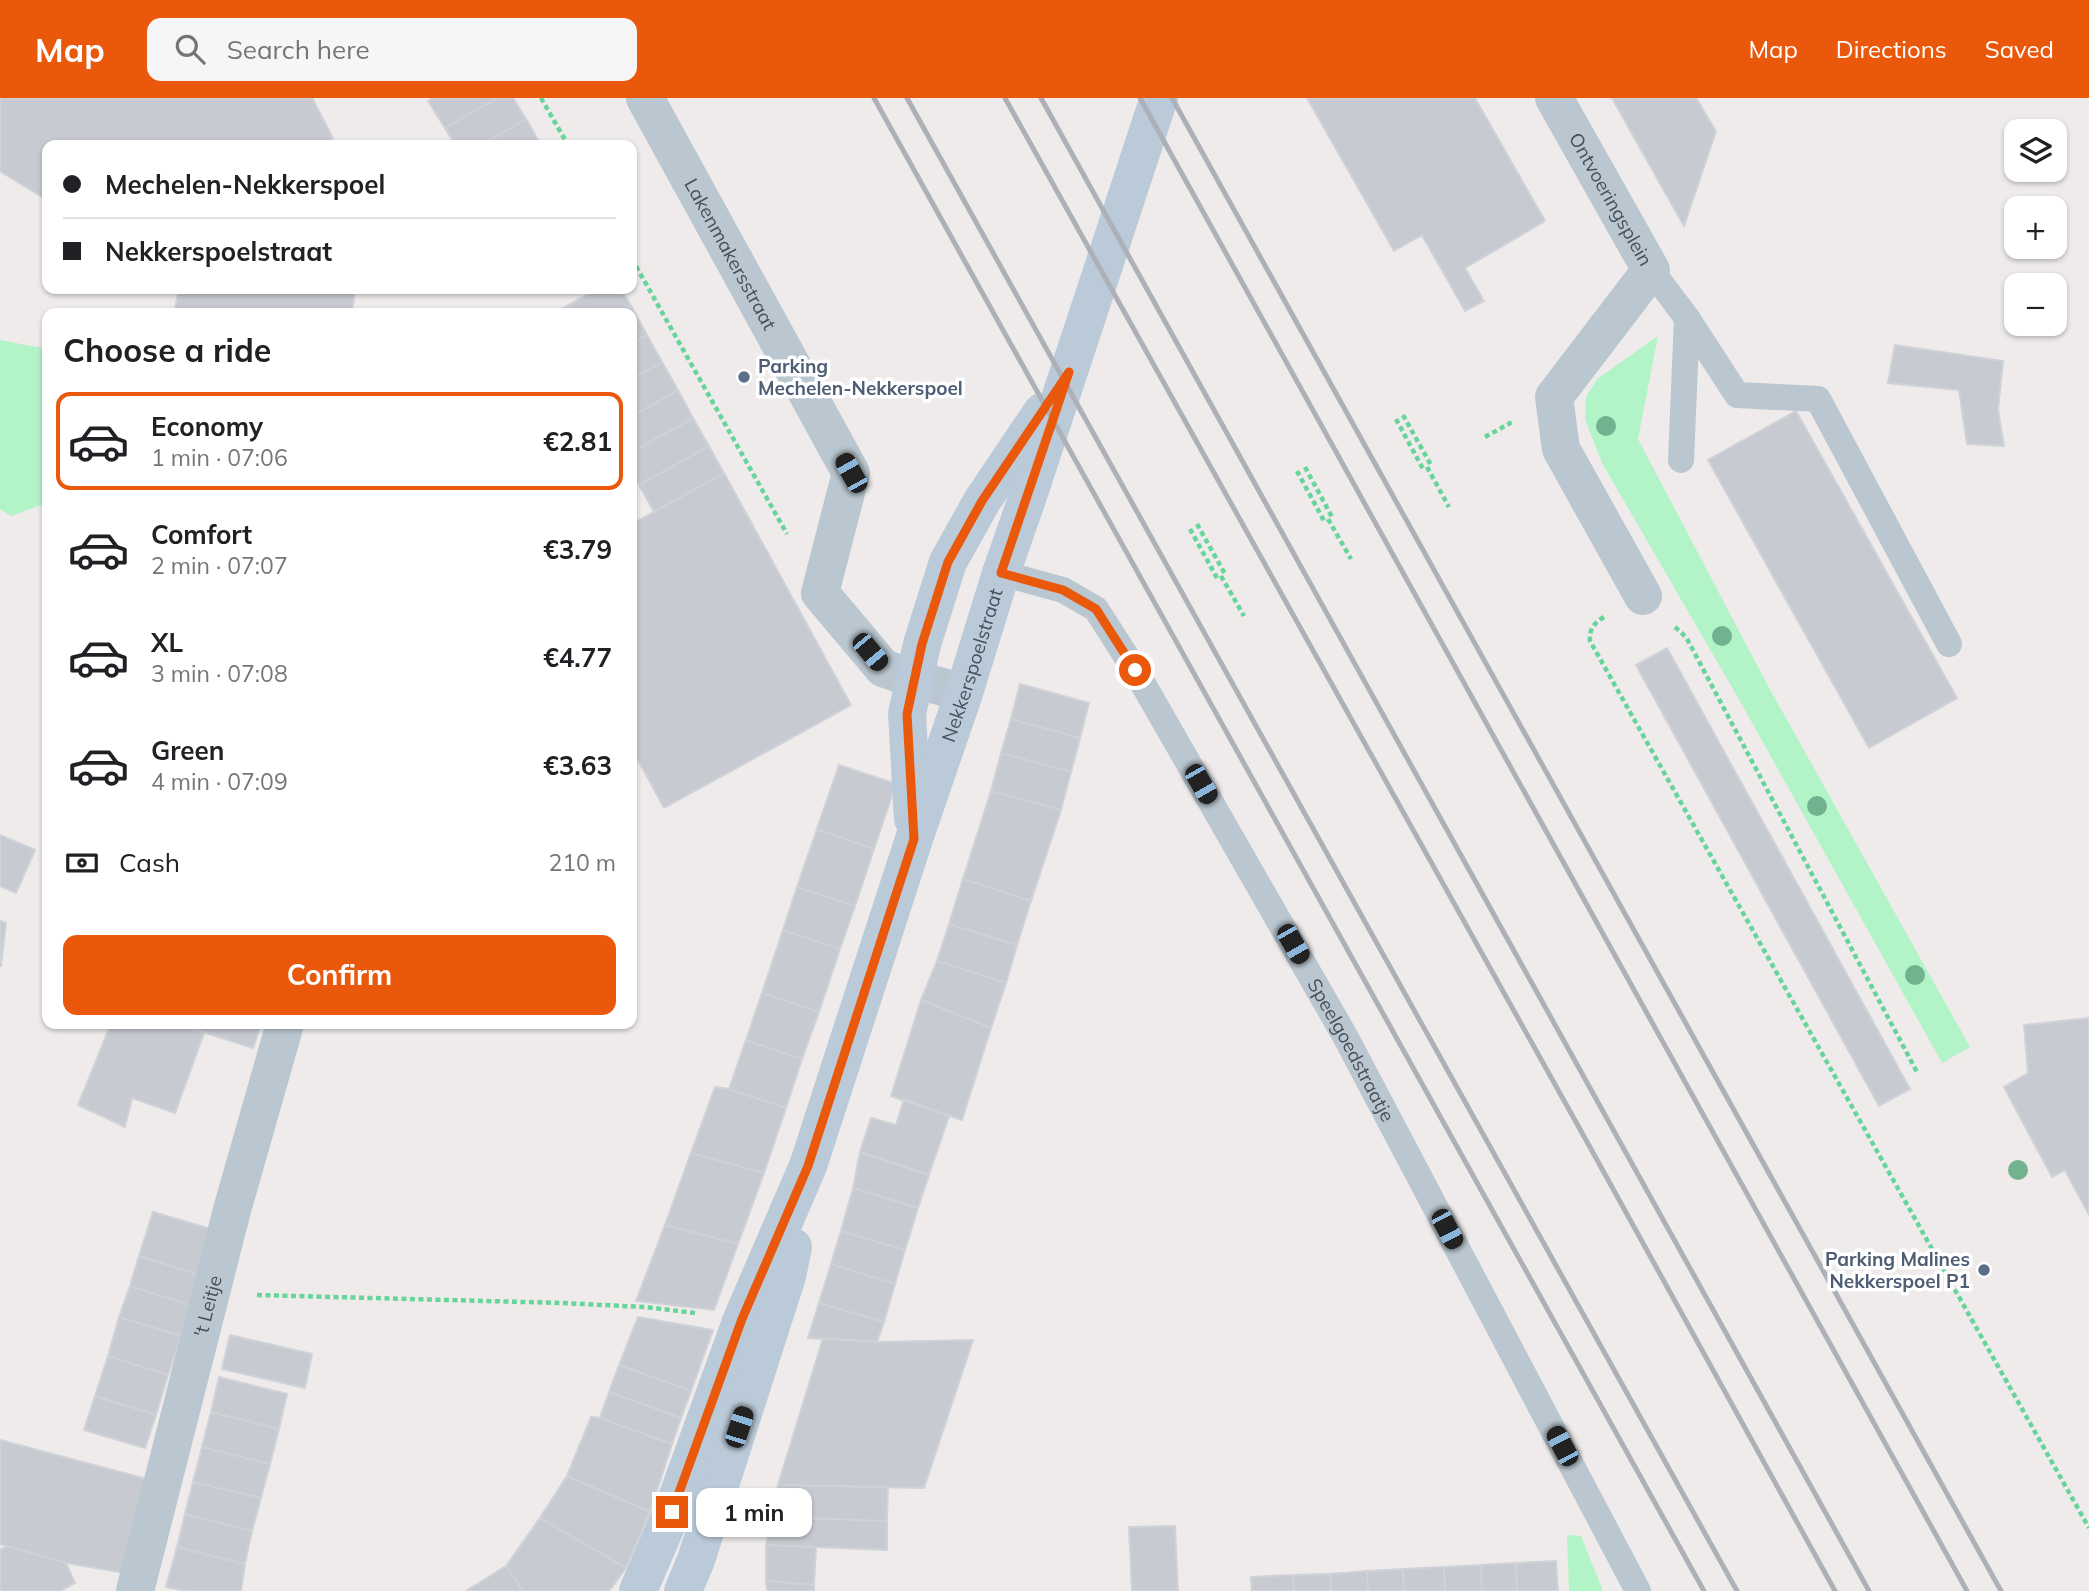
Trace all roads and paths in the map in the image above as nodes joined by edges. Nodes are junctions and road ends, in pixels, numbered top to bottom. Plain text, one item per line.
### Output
1 (541, 98) edge
2 (645, 98) edge
3 (1159, 98) edge
4 (1554, 98) edge
5 (565, 140) edge
6 (637, 268) edge
7 (1651, 270) junction
8 (1687, 318) junction
9 (1069, 372) junction
10 (1403, 415) dead end
11 (1396, 419) dead end
12 (1681, 460) dead end
13 (1305, 467) dead end
14 (1427, 467) junction
15 (1297, 471) dead end
16 (1449, 507) dead end
17 (1328, 519) junction
18 (1198, 524) dead end
19 (1189, 529) dead end
20 (1351, 559) dead end
21 (1001, 573) junction
22 (1221, 576) junction
23 (820, 593) junction
24 (1643, 596) joint
25 (1244, 616) dead end
26 (1600, 620) dead end
27 (1949, 644) dead end
28 (914, 680) junction
29 (964, 693) junction
30 (914, 839) junction
31 (284, 1029) edge
32 (1917, 1072) dead end
33 (808, 1166) junction
34 (211, 1293) junction
35 (742, 1319) junction
36 (2089, 1528) edge
37 (135, 1591) edge
38 (638, 1591) edge
39 (683, 1591) edge
40 (1638, 1591) edge

1 - 5 path
2 - 23 street, Lakenmakersstraat
3 - 9 main road, Nekkerspoelstraat
4 - 7 street, Ontvoeringsplein
6 - 23 path
7 - 8 lane
7 - 24 street, Ontvoeringsplein
8 - 12 lane
8 - 27 lane
9 - 21 main road, Nekkerspoelstraat
9 - 28 main road, Nekkerspoelstraat
10 - 14 path
11 - 14 path
13 - 17 path
14 - 16 path
15 - 17 path
17 - 20 path
18 - 22 path
19 - 22 path
21 - 29 main road, Nekkerspoelstraat
21 - 40 lane, Speelgoedstraatje
22 - 25 path
23 - 28 street
24 - 32 path
26 - 36 path
28 - 29 street
28 - 30 main road, Nekkerspoelstraat
29 - 30 main road, Nekkerspoelstraat
30 - 33 main road, Nekkerspoelstraat
31 - 34 street, 't Leitje
33 - 35 main road, Nekkerspoelstraat
33 - 39 main road, Nekkerspoelstraat
34 - 35 path
34 - 37 street, 't Leitje
35 - 38 main road, Nekkerspoelstraat

